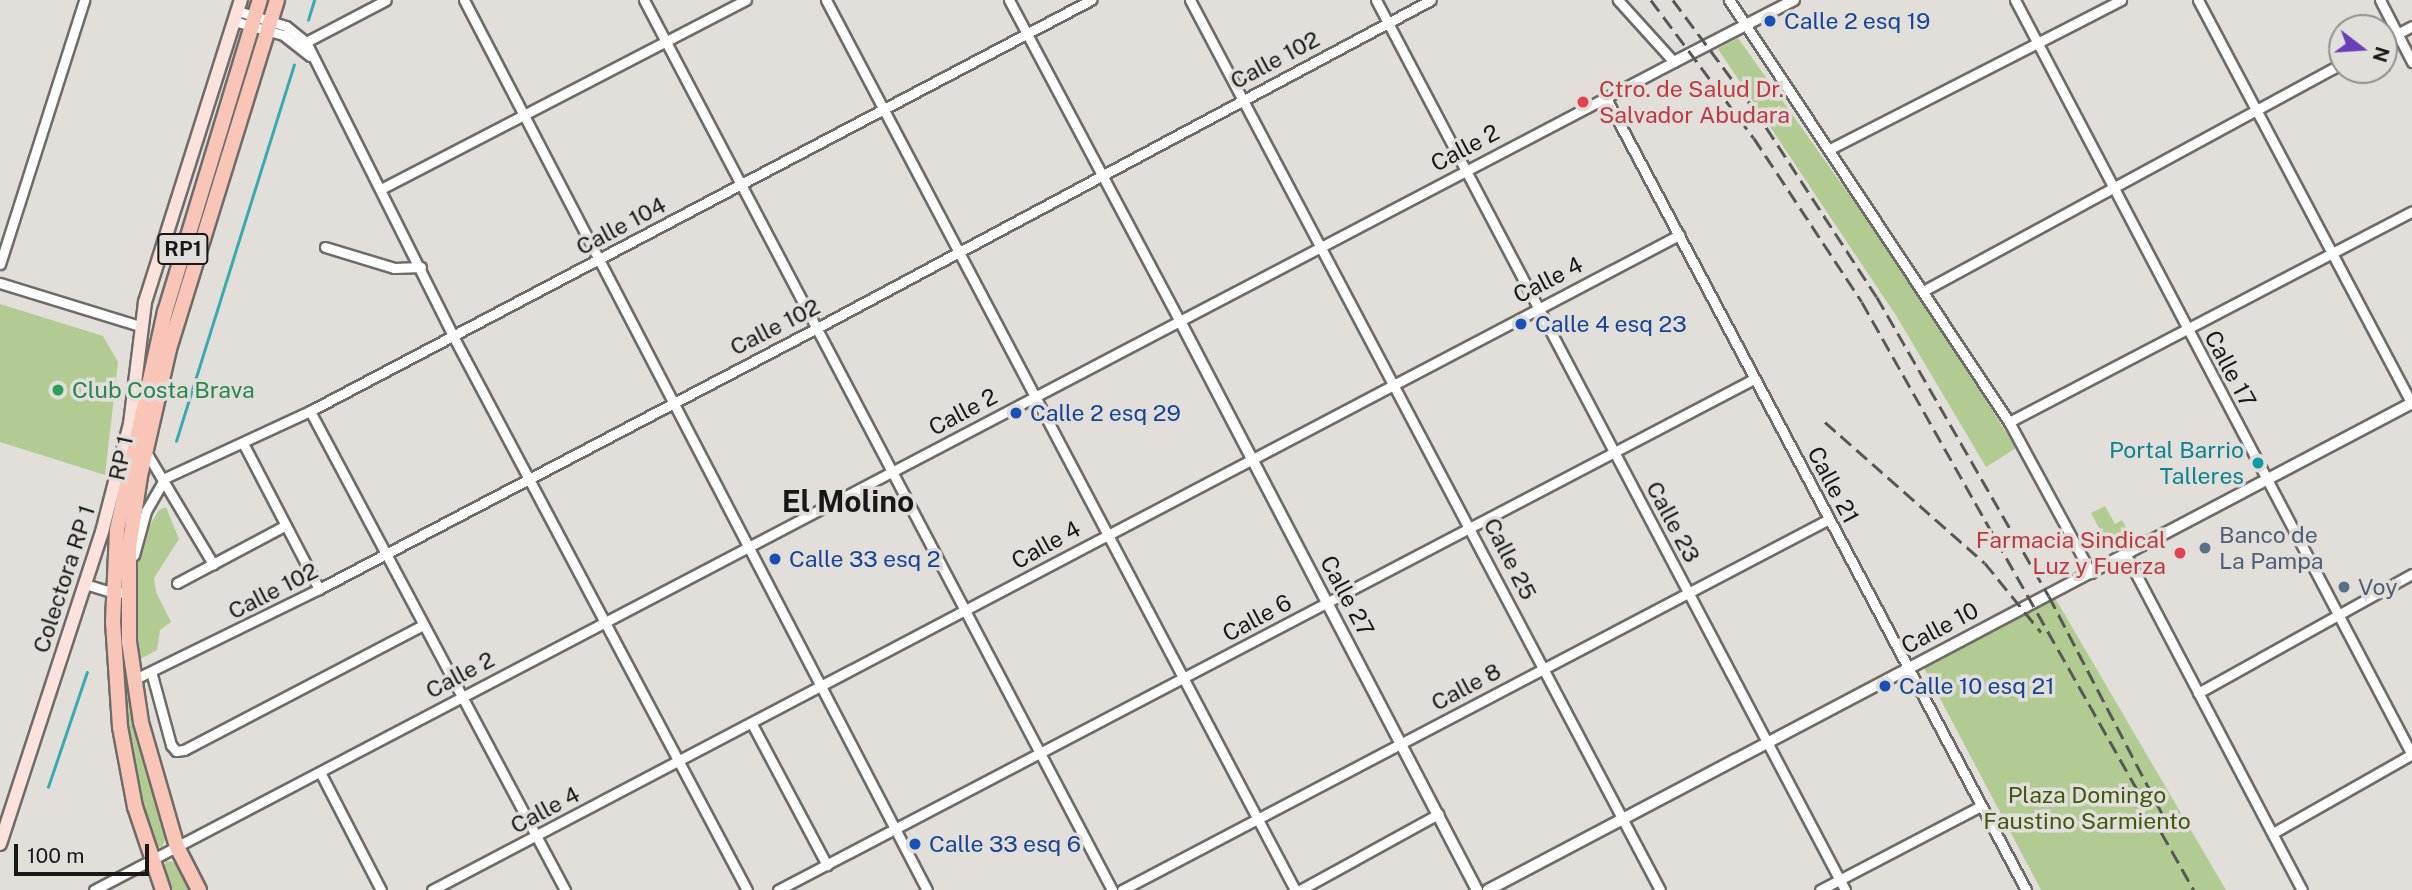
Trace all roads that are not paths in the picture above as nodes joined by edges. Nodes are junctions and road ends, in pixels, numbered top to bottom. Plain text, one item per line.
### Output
1 (84, 0) edge
2 (260, 0) edge
3 (277, 0) edge
4 (386, 0) edge
5 (464, 0) edge
6 (644, 0) edge
7 (746, 0) edge
8 (825, 0) edge
9 (1009, 0) edge
10 (1091, 0) edge
11 (1190, 0) edge
12 (1376, 0) edge
13 (1431, 0) edge
14 (1618, 0) edge
15 (1729, 0) edge
16 (1794, 0) edge
17 (2015, 0) edge
18 (2121, 0) edge
19 (2198, 0) edge
20 (238, 11) edge
21 (254, 21) junction
22 (1388, 22) junction
23 (1746, 25) junction
24 (269, 26) junction
25 (2412, 26) edge
26 (1027, 33) junction
27 (2398, 34) joint
28 (306, 42) junction
29 (666, 42) junction
30 (2038, 45) junction
31 (311, 57) junction
32 (1674, 62) junction
33 (2412, 62) edge
34 (2328, 71) edge
35 (1606, 98) junction
36 (1243, 99) junction
37 (886, 110) junction
38 (2256, 110) junction
39 (522, 114) junction
40 (1830, 149) junction
41 (1467, 171) junction
42 (1102, 177) junction
43 (740, 185) junction
44 (2112, 185) junction
45 (381, 189) junction
46 (2412, 211) edge
47 (1679, 235) junction
48 (1324, 246) junction
49 (325, 247) dead end
50 (961, 252) junction
51 (2332, 254) junction
52 (597, 261) junction
53 (0, 264) edge
54 (421, 267) junction
55 (0, 283) edge
56 (1925, 290) junction
57 (1538, 306) junction
58 (1180, 321) junction
59 (140, 326) junction
60 (815, 330) junction
61 (2188, 330) junction
62 (453, 337) junction
63 (1754, 379) junction
64 (1393, 385) junction
65 (1037, 396) junction
66 (671, 402) junction
67 (2412, 404) edge
68 (310, 411) junction
69 (2009, 422) junction
70 (243, 443) junction
71 (1614, 451) junction
72 (145, 452) junction
73 (1250, 457) junction
74 (892, 472) junction
75 (527, 477) junction
76 (165, 478) junction
77 (2267, 480) junction
78 (1829, 519) junction
79 (286, 525) junction
80 (1472, 526) junction
81 (1110, 533) junction
82 (747, 548) junction
83 (385, 553) junction
84 (2126, 555) junction
85 (213, 564) junction
86 (2091, 573) junction
87 (2412, 574) edge
88 (177, 583) dead end
89 (85, 584) junction
90 (123, 588) junction
91 (319, 589) junction
92 (1689, 593) junction
93 (1328, 603) junction
94 (967, 611) junction
95 (2337, 613) junction
96 (604, 623) junction
97 (421, 626) junction
98 (1543, 669) junction
99 (1909, 669) junction
100 (152, 675) junction
101 (1185, 678) junction
102 (133, 680) junction
103 (820, 688) junction
104 (2198, 694) junction
105 (460, 699) junction
106 (752, 724) junction
107 (1768, 743) junction
108 (1401, 744) junction
109 (1042, 753) junction
110 (2412, 755) edge
111 (677, 761) junction
112 (320, 772) junction
113 (1981, 806) junction
114 (1438, 814) junction
115 (1624, 818) junction
116 (1257, 819) junction
117 (896, 829) junction
118 (2273, 833) junction
119 (536, 836) junction
120 (0, 844) edge
121 (177, 847) junction
122 (151, 861) junction
123 (827, 865) junction
124 (1840, 880) junction
125 (94, 890) edge
126 (163, 890) edge
127 (199, 890) edge
128 (381, 890) edge
129 (432, 890) edge
130 (565, 890) edge
131 (747, 890) edge
132 (778, 890) edge
133 (927, 890) edge
134 (1112, 890) edge
135 (1122, 890) edge
136 (1297, 890) edge
137 (1477, 890) edge
138 (1488, 890) edge
139 (1660, 890) edge
140 (1820, 890) edge
141 (1845, 890) edge
142 (2026, 890) edge
143 (2302, 890) edge

1 - 53 street
2 - 21 main road, RP 1 / RP1
3 - 24 main road, RP 1 / RP1
4 - 28 street
5 - 39 street
6 - 29 street
7 - 29 street
8 - 37 street
9 - 26 street
10 - 26 street, Calle 104
11 - 36 street, Calle 25
12 - 22 street, Calle 23
13 - 22 street, Calle 102
14 - 32 street
15 - 23 street
16 - 23 street, Calle 2
17 - 30 street, Calle 17
18 - 30 street
19 - 38 street
20 - 21 street
20 - 59 main road, Colectora RP 1
21 - 24 street
21 - 90 main road, RP 1 / RP1
22 - 36 street, Calle 102
22 - 41 street, Calle 23
23 - 32 street, Calle 2
23 - 40 street
24 - 28 street
24 - 31 street
24 - 72 main road, RP 1 / RP1
25 - 27 street
26 - 37 street, Calle 104
26 - 42 street
27 - 33 street
28 - 31 street
29 - 39 street
29 - 43 street
30 - 40 street
30 - 44 street, Calle 17
31 - 45 street
32 - 35 street, Calle 2
34 - 38 street
35 - 41 street, Calle 2
35 - 47 street, Calle 21
36 - 42 street, Calle 102
36 - 48 street, Calle 25
37 - 43 street, Calle 104
37 - 50 street
38 - 44 street
38 - 51 street
39 - 45 street
39 - 52 street
40 - 56 street
41 - 48 street, Calle 2
41 - 57 street, Calle 23
42 - 50 street, Calle 102
42 - 58 street
43 - 52 street, Calle 104
43 - 60 street
44 - 56 street
44 - 61 street, Calle 17
45 - 54 street
46 - 51 street
47 - 57 street, Calle 4
47 - 63 street, Calle 21
48 - 58 street, Calle 2
48 - 64 street, Calle 25
49 - 54 street
50 - 60 street, Calle 102
50 - 65 street
51 - 61 street
51 - 67 street
52 - 62 street, Calle 104
52 - 66 street
54 - 62 street
55 - 59 street
56 - 69 street
57 - 64 street, Calle 4
57 - 71 street, Calle 23
58 - 65 street, Calle 2
58 - 73 street, Calle 27
59 - 89 main road, Colectora RP 1
60 - 66 street, Calle 102
60 - 74 street
61 - 69 street
61 - 77 street, Calle 17
62 - 68 street, Calle 104
62 - 75 street
63 - 71 street, Calle 6
63 - 78 street, Calle 21
64 - 73 street, Calle 4
64 - 80 street, Calle 25
65 - 74 street, Calle 2
65 - 81 street
66 - 75 street, Calle 102
66 - 82 street
67 - 77 street, Calle 10
68 - 70 street, Calle 104
68 - 83 street
69 - 86 street
70 - 76 street, Calle 104
70 - 79 street
71 - 80 street, Calle 6
71 - 92 street, Calle 23
72 - 76 street
72 - 90 main road, RP 1 / RP1
73 - 81 street, Calle 4
73 - 93 street, Calle 27
74 - 82 street, Calle 2
74 - 94 street
75 - 83 street, Calle 102
75 - 96 street
76 - 85 street
76 - 90 street
77 - 84 street, Calle 10
77 - 95 street, Calle 17
78 - 92 street, Calle 8
78 - 99 street, Calle 21
79 - 85 street
79 - 91 street
80 - 93 street, Calle 6
80 - 98 street, Calle 25
81 - 94 street, Calle 4
81 - 101 street
82 - 96 street, Calle 2
82 - 103 street
83 - 91 street, Calle 102
83 - 97 street
84 - 86 street, Calle 10
84 - 104 street
85 - 88 street
86 - 99 street, Calle 10
87 - 95 street
89 - 90 street
89 - 120 main road, Colectora RP 1
90 - 102 main road, RP 1 / RP1
90 - 122 main road, RP 1 / RP1
91 - 100 street, Calle 102
92 - 98 street, Calle 8
92 - 107 street, Calle 23
93 - 101 street, Calle 6
93 - 108 street, Calle 27
94 - 103 street, Calle 4
94 - 109 street
95 - 104 street
95 - 110 street, Calle 17
96 - 105 street, Calle 2
96 - 111 street
97 - 100 street
97 - 105 street
98 - 108 street, Calle 8
98 - 115 street, Calle 25
99 - 107 street, Calle 10
99 - 113 street, Calle 21
100 - 102 street, Calle 102
101 - 109 street, Calle 6
101 - 116 street
102 - 121 main road, RP 1 / RP1
103 - 106 street, Calle 4
103 - 117 street
104 - 118 street
105 - 112 street, Calle 2
105 - 119 street
106 - 111 street, Calle 4
106 - 123 street
107 - 115 street, Calle 10
107 - 124 street, Calle 23
108 - 114 street, Calle 27
108 - 116 street, Calle 8
109 - 117 street, Calle 6
109 - 134 street
110 - 118 street
111 - 119 street, Calle 4
111 - 131 street
112 - 121 street, Calle 2
112 - 128 street
113 - 124 street
113 - 142 street, Calle 21
114 - 136 street
114 - 137 street, Calle 27
115 - 138 street, Calle 10
115 - 139 street, Calle 25
116 - 135 street, Calle 8
116 - 136 street
117 - 123 street, Calle 6
117 - 133 street
118 - 143 street
119 - 129 street, Calle 4
119 - 130 street
121 - 122 street, Calle 2
121 - 127 main road, RP 1 / RP1
122 - 125 street, Calle 2
122 - 126 main road, RP 1 / RP1
123 - 132 street, Calle 6
124 - 140 street
124 - 141 street, Calle 23

